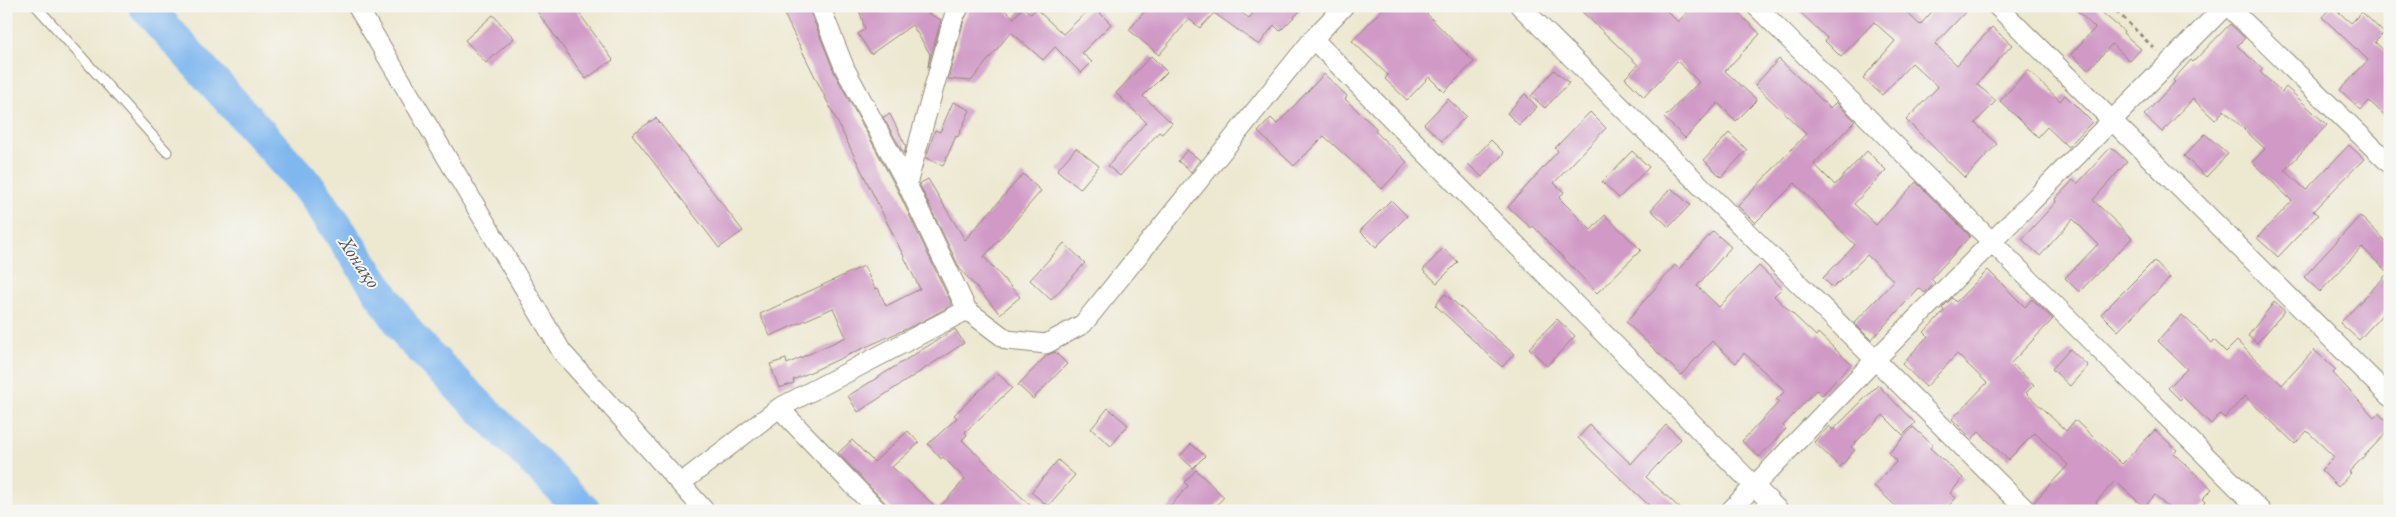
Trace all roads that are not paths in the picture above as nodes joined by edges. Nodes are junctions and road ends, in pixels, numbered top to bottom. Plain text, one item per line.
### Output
1 (36, 6) edge
2 (357, 6) edge
3 (820, 6) edge
4 (960, 6) edge
5 (1344, 6) edge
6 (1520, 6) edge
7 (1756, 6) edge
8 (1997, 6) edge
9 (2227, 6) edge
10 (1313, 38) junction
11 (2110, 121) junction
12 (167, 152) dead end
13 (2390, 164) edge
14 (907, 184) junction
15 (1992, 242) junction
16 (968, 310) junction
17 (1875, 360) junction
18 (2390, 397) edge
19 (779, 408) junction
20 (681, 483) junction
21 (1754, 486) junction
22 (705, 511) edge
23 (878, 511) edge
24 (1730, 511) edge
25 (1779, 511) edge
26 (2027, 511) edge
27 (2261, 511) edge

1 - 12 lane
2 - 20 street
3 - 14 street
4 - 14 street
5 - 10 street
6 - 17 street
7 - 15 street
8 - 11 street
9 - 11 street
9 - 13 street
10 - 16 street
10 - 21 street
11 - 15 street
11 - 18 street
14 - 16 street
15 - 17 street
15 - 27 street
16 - 19 street
17 - 21 street
17 - 26 street
19 - 20 street
19 - 23 street
20 - 22 street
21 - 24 street
21 - 25 street

